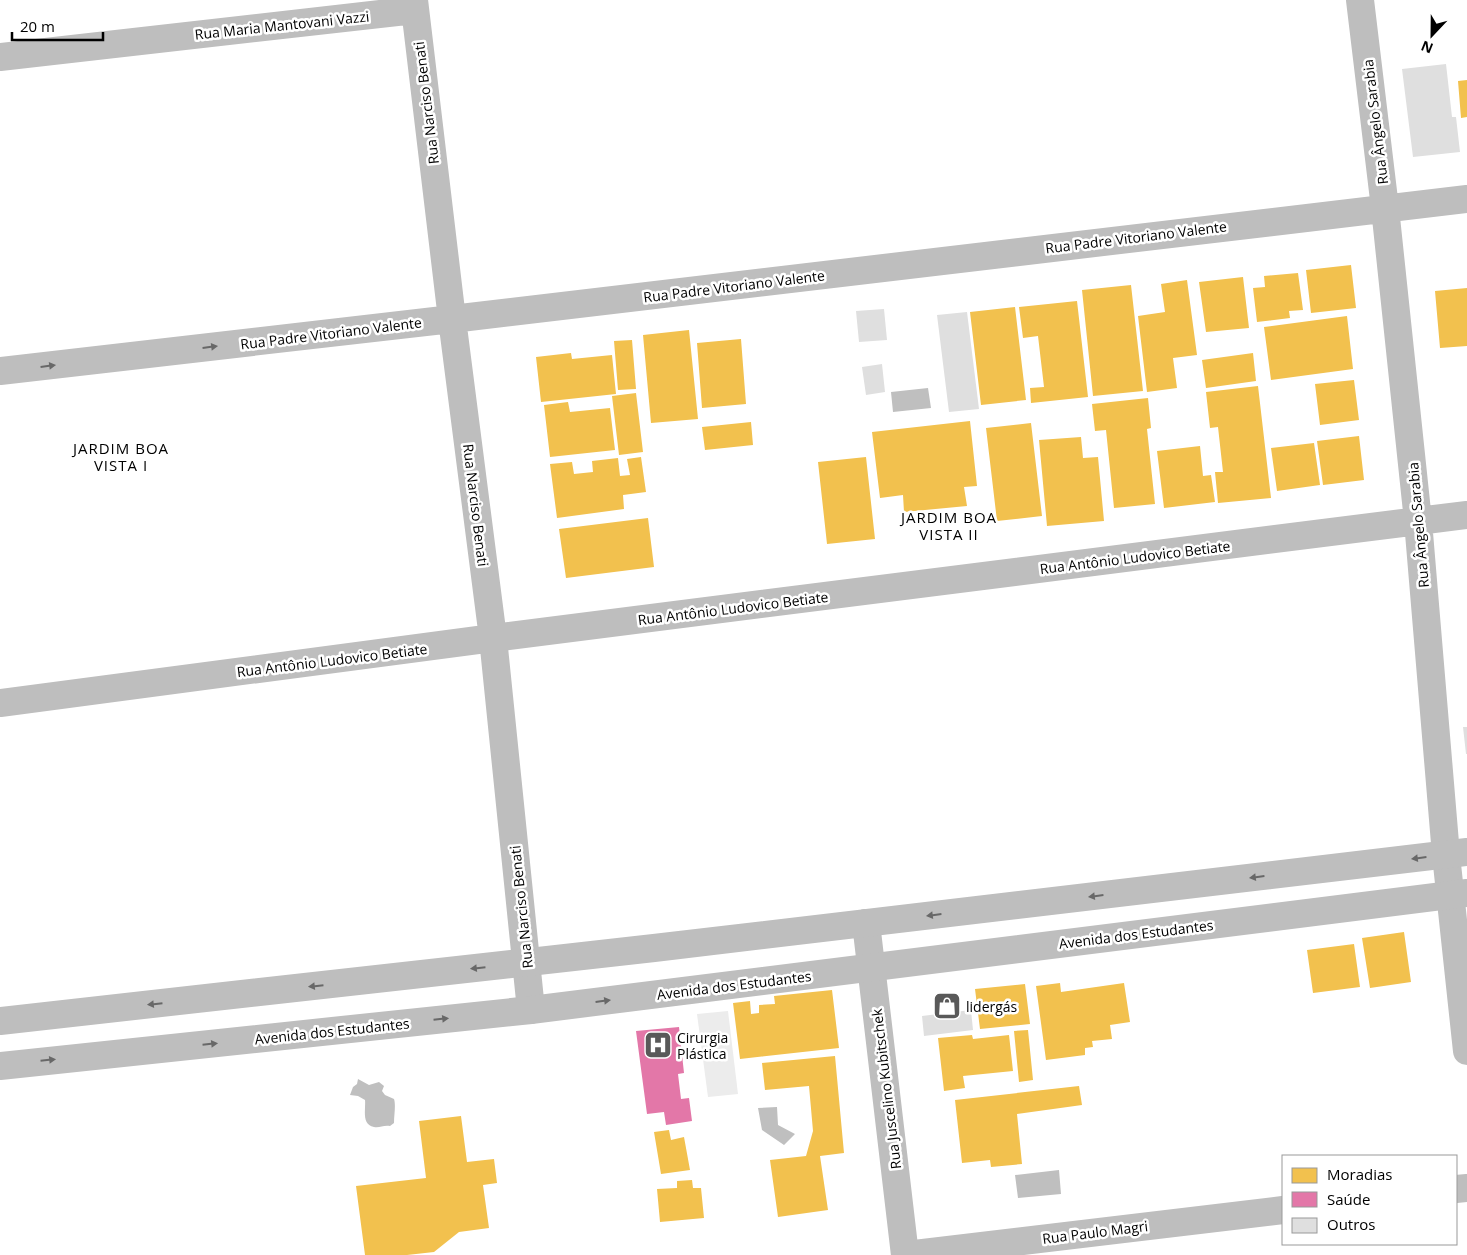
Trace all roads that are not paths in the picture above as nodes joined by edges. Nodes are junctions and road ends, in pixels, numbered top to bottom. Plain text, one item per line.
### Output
1 (1360, 0) edge
2 (414, 5) edge
3 (0, 57) edge
4 (1467, 199) edge
5 (1385, 208) junction
6 (452, 319) junction
7 (0, 371) edge
8 (1467, 515) edge
9 (1418, 521) junction
10 (493, 638) junction
11 (0, 703) edge
12 (1457, 854) edge
13 (1459, 894) edge
14 (866, 923) junction
15 (526, 963) junction
16 (871, 968) junction
17 (531, 1010) junction
18 (0, 1021) edge
19 (1467, 1051) edge
20 (0, 1066) edge
21 (1282, 1210) edge
22 (906, 1255) edge

1 - 5 street, Rua Ângelo Sarabia
2 - 3 street, Rua Maria Mantovani Vazzi
2 - 6 street, Rua Narciso Benati
4 - 5 street, Rua Padre Vitoriano Valente
5 - 6 street, Rua Padre Vitoriano Valente
5 - 9 street, Rua Ângelo Sarabia
7 -> 6 street, Rua Padre Vitoriano Valente
6 - 10 street, Rua Narciso Benati
8 - 9 street, Rua Antônio Ludovico Betiate
9 - 10 street, Rua Antônio Ludovico Betiate
9 - 12 street, Rua Ângelo Sarabia
10 - 11 street, Rua Antônio Ludovico Betiate
10 - 15 street, Rua Narciso Benati
12 - 13 street, Rua Ângelo Sarabia
12 -> 14 street
13 - 16 street, Avenida dos Estudantes
13 - 19 street, Rua Ângelo Sarabia
14 - 15 street
14 - 16 street, Rua Juscelino Kubitschek
15 - 17 street, Rua Narciso Benati
15 -> 18 street
17 -> 16 street, Avenida dos Estudantes
16 - 22 street, Rua Juscelino Kubitschek
20 -> 17 street, Avenida dos Estudantes
21 - 22 street, Rua Paulo Magri

